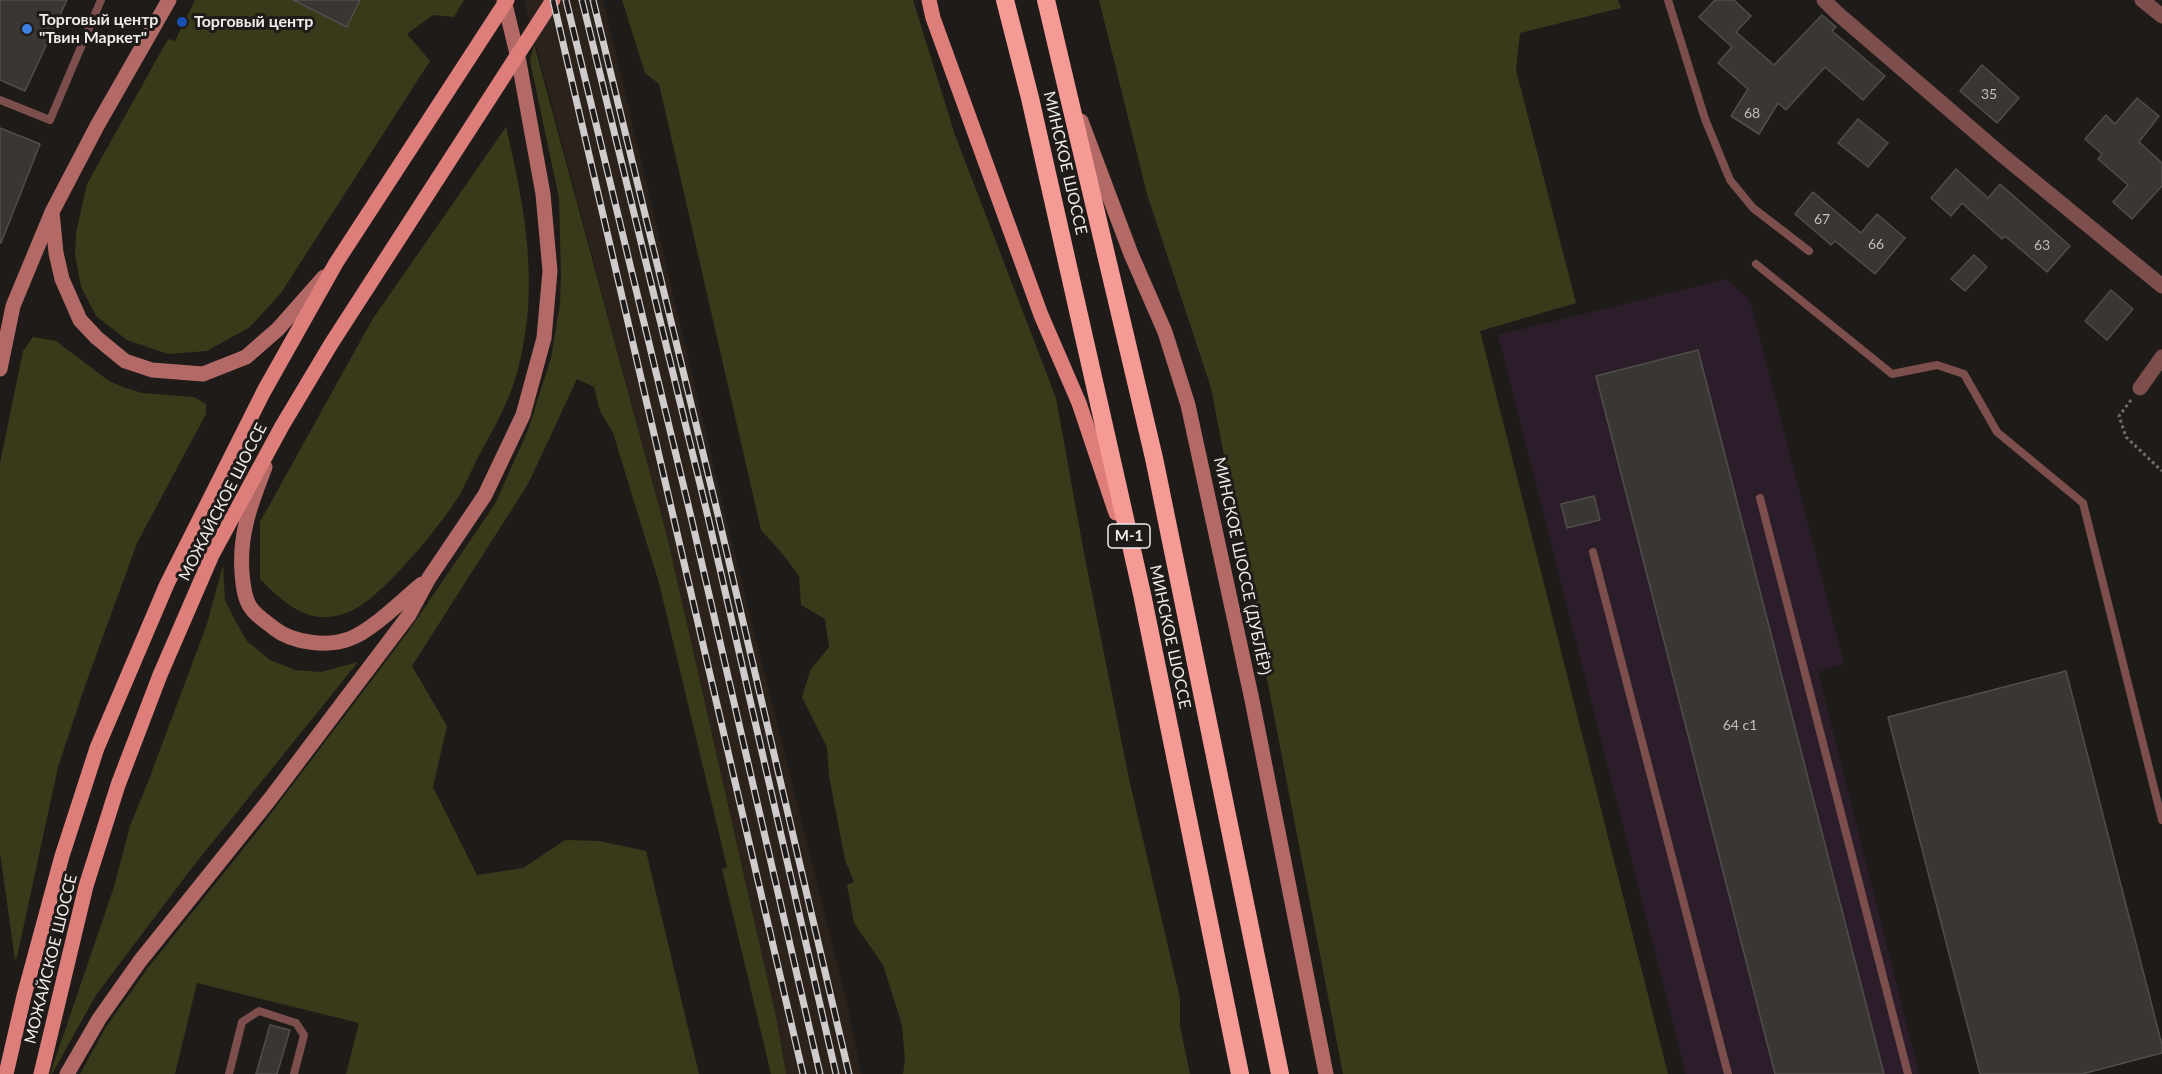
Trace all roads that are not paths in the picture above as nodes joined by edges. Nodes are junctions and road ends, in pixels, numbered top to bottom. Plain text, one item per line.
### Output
1 (101, 0) edge
2 (169, 0) edge
3 (505, 0) edge
4 (553, 0) edge
5 (929, 0) edge
6 (1005, 0) edge
7 (1046, 0) edge
8 (1668, 0) edge
9 (1824, 0) edge
10 (2142, 0) edge
11 (2162, 16) edge
12 (1067, 82) junction
13 (0, 100) edge
14 (52, 212) junction
15 (1809, 251) dead end
16 (336, 263) junction
17 (1756, 264) dead end
18 (2162, 286) edge
19 (2162, 357) edge
20 (0, 369) edge
21 (2140, 388) road end
22 (282, 426) junction
23 (1760, 498) dead end
24 (1593, 552) dead end
25 (429, 578) junction
26 (1142, 594) junction
27 (2162, 820) edge
28 (6, 1074) edge
29 (41, 1074) edge
30 (67, 1074) edge
31 (229, 1074) edge
32 (294, 1074) edge
33 (1240, 1074) edge
34 (1280, 1074) edge
35 (1326, 1074) edge
36 (1728, 1074) edge
37 (1908, 1074) edge

1 - 13 lane
2 - 14 street
3 - 16 main road, МОЖАЙСКОЕ ШОССЕ
3 - 25 street
4 - 22 main road, МОЖАЙСКОЕ ШОССЕ
5 - 26 main road
6 - 26 highway, МИНСКОЕ ШОССЕ / М-1
7 - 12 highway, МИНСКОЕ ШОССЕ / М-1
8 - 15 lane
9 - 18 street
10 - 11 street
12 - 34 highway, МИНСКОЕ ШОССЕ / М-1
12 - 35 street, МИНСКОЕ ШОССЕ (ДУБЛЁР)
14 - 16 street
14 - 20 street
16 - 28 main road, МОЖАЙСКОЕ ШОССЕ
17 - 27 lane
19 - 21 street
22 - 25 street
22 - 29 main road, МОЖАЙСКОЕ ШОССЕ
23 - 37 lane
24 - 36 lane
25 - 30 street
26 - 33 highway, МИНСКОЕ ШОССЕ / М-1
31 - 32 lane

